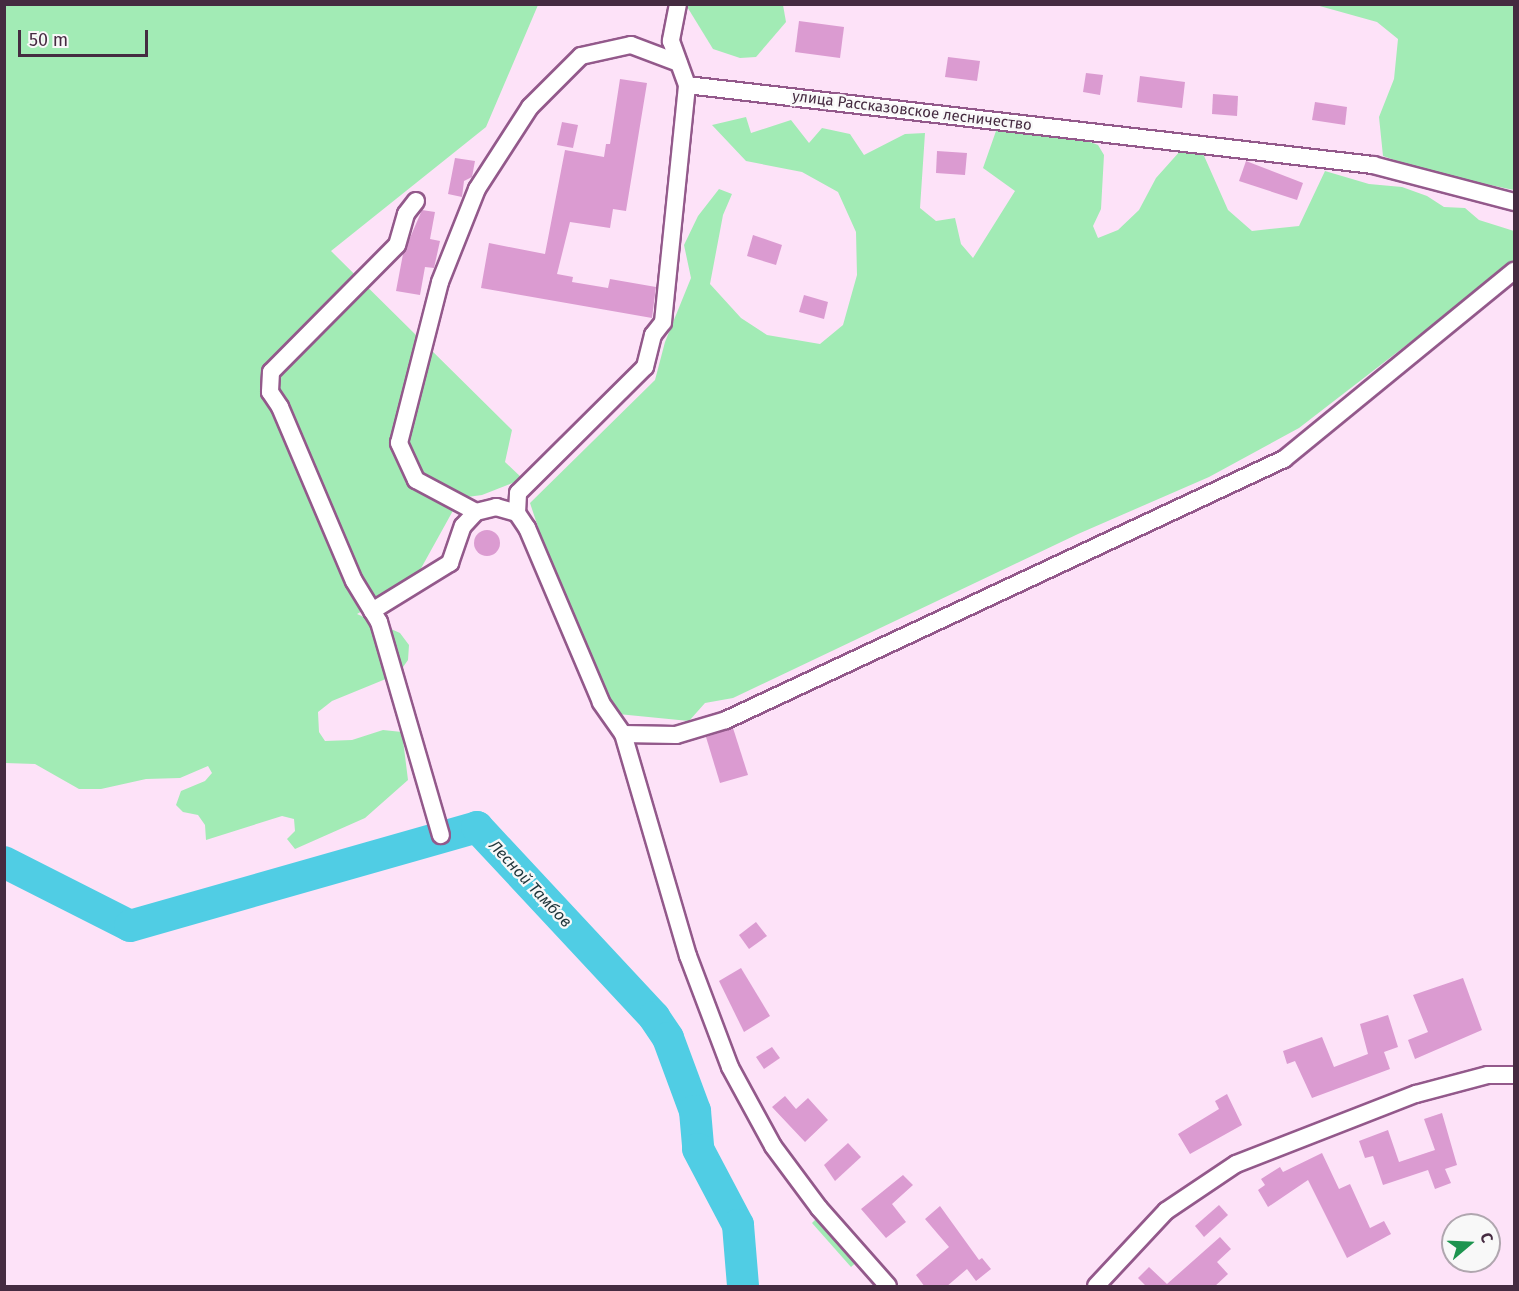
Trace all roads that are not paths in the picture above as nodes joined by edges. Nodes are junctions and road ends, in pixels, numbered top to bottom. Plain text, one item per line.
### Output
1 (678, 4) edge
2 (679, 63) junction
3 (687, 86) junction
4 (416, 201) dead end
5 (1515, 202) edge
6 (1515, 271) edge
7 (476, 512) junction
8 (517, 513) junction
9 (372, 611) junction
10 (623, 734) junction
11 (441, 835) dead end
12 (1515, 1075) edge
13 (888, 1287) edge
14 (1096, 1287) edge

1 - 2 street
2 - 3 street
2 - 7 street
3 - 5 street, улица Рассказовское лесничество
3 - 8 street
4 - 9 street
6 - 10 street
7 - 8 street
7 - 9 street
8 - 10 street
9 - 11 street
10 - 13 street
12 - 14 street

